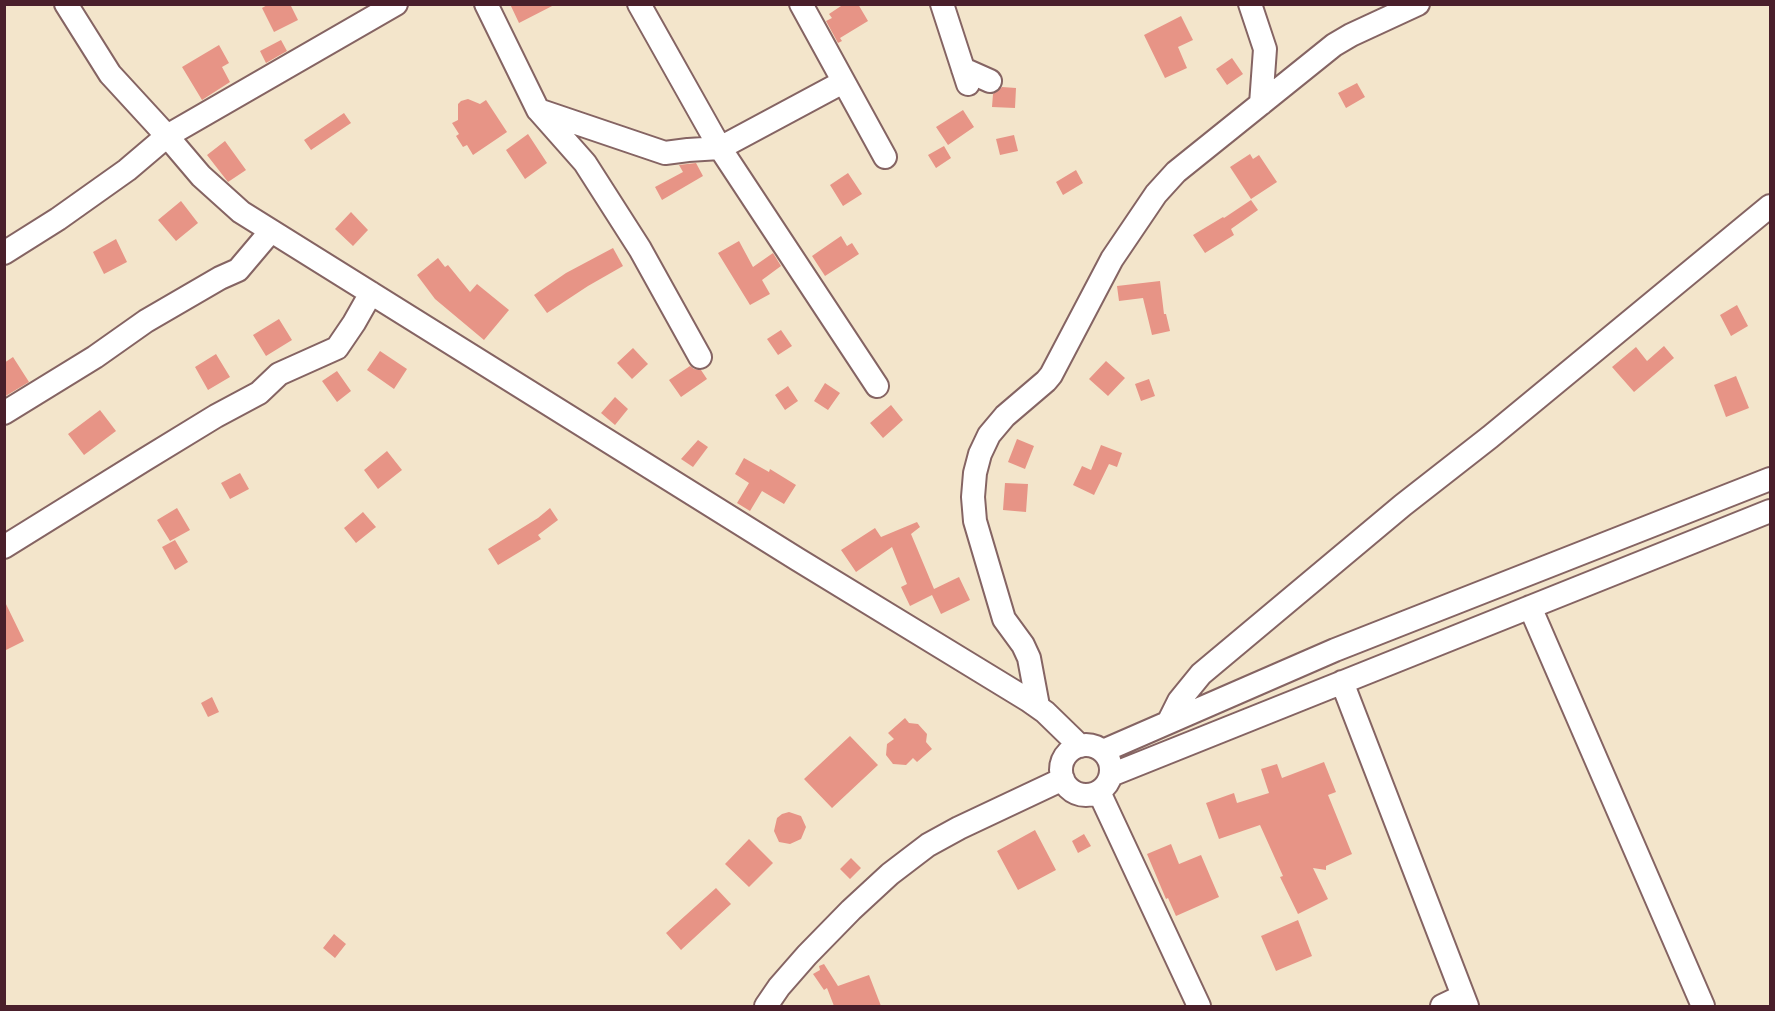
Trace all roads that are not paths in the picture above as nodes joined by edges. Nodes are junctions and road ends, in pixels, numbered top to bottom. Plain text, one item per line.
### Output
1 (66, 4) edge
2 (396, 4) edge
3 (486, 4) edge
4 (639, 4) edge
5 (801, 4) edge
6 (942, 4) edge
7 (1250, 4) edge
8 (1418, 4) edge
9 (974, 78) dead end
10 (843, 82) junction
11 (1261, 104) junction
12 (538, 110) junction
13 (167, 136) junction
14 (720, 148) junction
15 (885, 157) dead end
16 (1770, 206) edge
17 (271, 231) junction
18 (4, 253) edge
19 (371, 293) junction
20 (700, 357) dead end
21 (877, 386) dead end
22 (4, 413) edge
23 (1770, 479) edge
24 (1770, 511) edge
25 (4, 547) edge
26 (1530, 607) junction
27 (1342, 682) junction
28 (1038, 706) junction
29 (1169, 721) junction
30 (1080, 746) junction
31 (1104, 751) junction
32 (1063, 779) junction
33 (1105, 783) junction
34 (1465, 1001) edge
35 (766, 1006) edge
36 (1199, 1006) edge
37 (1442, 1006) edge
38 (1703, 1006) edge

1 - 13 street
2 - 13 street
3 - 12 street
4 - 14 street
5 - 10 street
6 - 9 street
7 - 11 street
8 - 11 street
10 - 14 street
10 - 15 street
11 - 28 street
12 - 14 street
12 - 20 street
13 - 17 street
13 - 18 street
14 - 21 street
16 - 29 street
17 - 19 street
17 - 22 street
19 - 25 street
19 - 28 street
23 - 29 street
24 - 26 street
26 - 27 street
26 - 38 street
27 - 33 street
27 - 34 street
28 - 30 street
29 - 31 street
30 - 31 street
30 - 32 street
31 - 33 street
32 - 33 street
32 - 35 street
33 - 36 street
34 - 37 street

